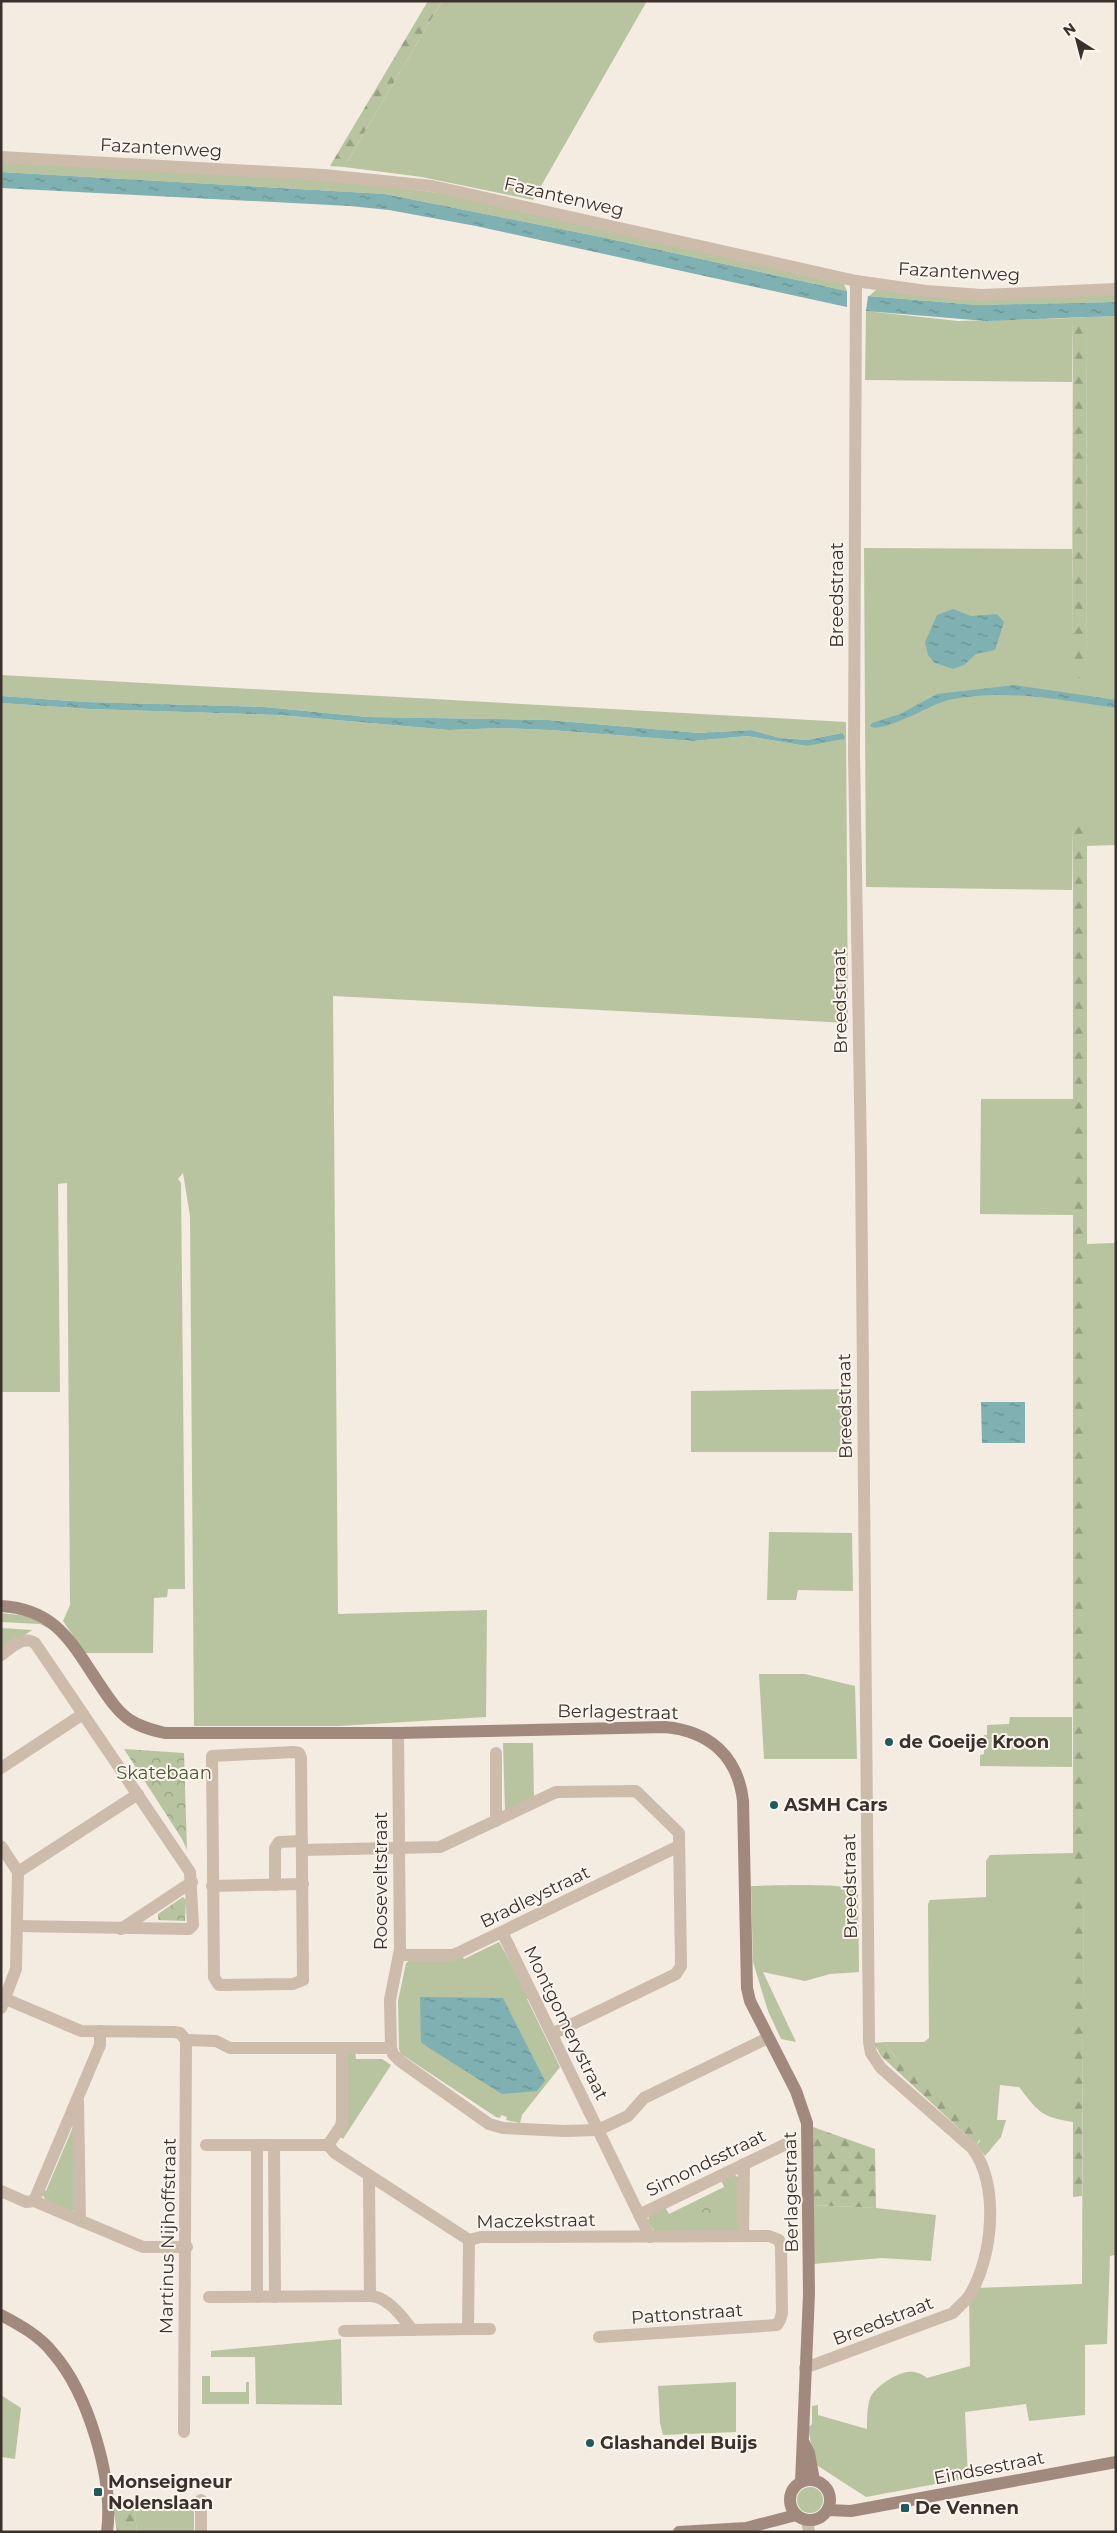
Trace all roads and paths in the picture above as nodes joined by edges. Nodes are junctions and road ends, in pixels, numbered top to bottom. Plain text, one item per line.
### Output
1 (1, 157) edge
2 (856, 281) junction
3 (1116, 289) edge
4 (1, 1606) edge
5 (1, 1655) edge
6 (83, 1714) junction
7 (398, 1733) junction
8 (496, 1753) dead end
9 (1, 1768) edge
10 (138, 1794) junction
11 (496, 1821) junction
12 (302, 1845) junction
13 (1, 1846) edge
14 (680, 1846) junction
15 (398, 1848) junction
16 (18, 1872) junction
17 (192, 1882) junction
18 (302, 1884) junction
19 (275, 1885) junction
20 (212, 1886) junction
21 (17, 1926) junction
22 (121, 1929) junction
23 (502, 1932) junction
24 (400, 1955) junction
25 (3, 2001) edge
26 (100, 2031) junction
27 (552, 2034) junction
28 (768, 2038) junction
29 (186, 2040) junction
30 (342, 2048) junction
31 (391, 2048) junction
32 (78, 2097) junction
33 (598, 2130) junction
34 (788, 2143) dead end
35 (257, 2145) junction
36 (274, 2145) junction
37 (328, 2145) junction
38 (206, 2146) dead end
39 (744, 2164) junction
40 (369, 2176) junction
41 (1, 2191) edge
42 (34, 2201) junction
43 (639, 2215) junction
44 (80, 2220) junction
45 (744, 2236) junction
46 (650, 2237) junction
47 (469, 2240) junction
48 (187, 2247) junction
49 (257, 2296) junction
50 (275, 2296) junction
51 (370, 2296) junction
52 (209, 2297) dead end
53 (1, 2315) edge
54 (777, 2324) joint
55 (468, 2329) junction
56 (490, 2329) dead end
57 (412, 2330) junction
58 (344, 2331) dead end
59 (599, 2337) dead end
60 (805, 2368) junction
61 (184, 2432) dead end
62 (1116, 2462) edge
63 (808, 2481) junction
64 (830, 2497) junction
65 (201, 2500) dead end
66 (789, 2500) junction
67 (869, 2508) junction
68 (828, 2510) junction
69 (804, 2522) edge
70 (764, 2524) junction
71 (109, 2529) edge
72 (201, 2532) edge
73 (679, 2532) edge

1 - 2 street, Fazantenweg
2 - 3 street, Fazantenweg
2 - 60 street, Breedstraat
4 - 7 street, Berlagestraat
5 - 6 street
6 - 9 street
6 - 10 street
7 - 15 street, Rooseveltstraat
7 - 28 street, Berlagestraat
8 - 11 street
10 - 16 street
10 - 17 street
11 - 14 street
11 - 15 street
12 - 15 street
12 - 18 street
12 - 19 street
12 - 20 street
13 - 16 street
14 - 23 street, Bradleystraat
14 - 27 street
15 - 24 street, Rooseveltstraat
16 - 21 street
17 - 22 street
17 - 22 street
18 - 19 street
18 - 20 street
19 - 20 street
21 - 22 street
21 - 25 street
23 - 24 street, Bradleystraat
23 - 27 street, Montgomerystraat
24 - 31 street, Rooseveltstraat
25 - 26 street
26 - 29 street
26 - 32 street
27 - 33 street, Montgomerystraat
28 - 33 street
28 - 60 street, Berlagestraat
29 - 30 street
29 - 48 street, Martinus Nijhoffstraat
30 - 31 street
30 - 37 street
31 - 33 street
32 - 42 street
32 - 44 street
33 - 43 street, Simondsstraat
34 - 39 street, Simondsstraat
35 - 36 street
35 - 38 street
35 - 49 street
36 - 37 street
36 - 50 street
37 - 40 street, Maczekstraat
39 - 43 street, Simondsstraat
39 - 45 street
40 - 47 street, Maczekstraat
40 - 51 street
41 - 42 street
42 - 44 street
43 - 46 street, Simondsstraat
44 - 48 street
45 - 46 street, Maczekstraat
45 - 54 street, Maczekstraat
46 - 47 street, Maczekstraat
47 - 55 street
48 - 61 street, Martinus Nijhoffstraat
49 - 50 street
49 - 52 street
50 - 51 street
51 - 57 street
53 - 71 street
54 - 59 street, Pattonstraat
55 - 56 street
55 - 57 street
57 - 58 street
60 - 63 street, Berlagestraat
62 - 67 street, Eindsestraat
63 - 64 street
63 - 66 street
64 - 67 street, Eindsestraat
64 - 68 street
65 - 72 street
66 - 69 street
66 - 70 street
67 - 68 street, Eindsestraat
68 - 69 street
69 - 70 street
70 - 73 street

